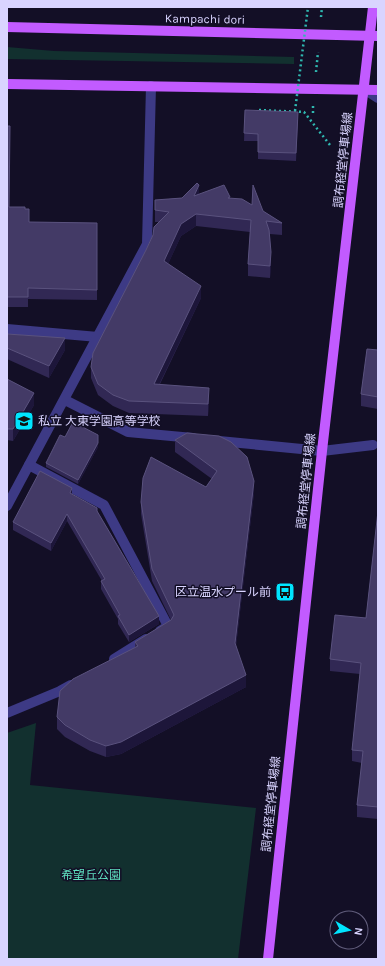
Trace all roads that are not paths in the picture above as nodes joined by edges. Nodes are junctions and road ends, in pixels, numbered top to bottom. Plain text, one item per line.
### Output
1 (373, 7) edge
2 (7, 27) edge
3 (374, 36) edge
4 (7, 84) edge
5 (151, 86) junction
6 (364, 89) junction
7 (378, 90) edge
8 (378, 98) edge
9 (7, 329) edge
10 (98, 337) junction
11 (65, 400) junction
12 (373, 445) dead end
13 (322, 451) junction
14 (29, 465) junction
15 (7, 506) edge
16 (107, 663) edge
17 (80, 679) edge
18 (7, 713) edge
19 (268, 959) edge

1 - 3 main road, 調布経堂停車場線
2 - 3 main road, Kampachi dori
3 - 6 main road, 調布経堂停車場線
4 - 5 main road
5 - 6 main road
5 - 10 street
6 - 7 main road
6 - 8 street
6 - 13 main road, 調布経堂停車場線
9 - 10 street
10 - 11 street
11 - 13 street
11 - 14 street
12 - 13 street
13 - 19 main road, 調布経堂停車場線
14 - 15 street
14 - 16 street
17 - 18 street

